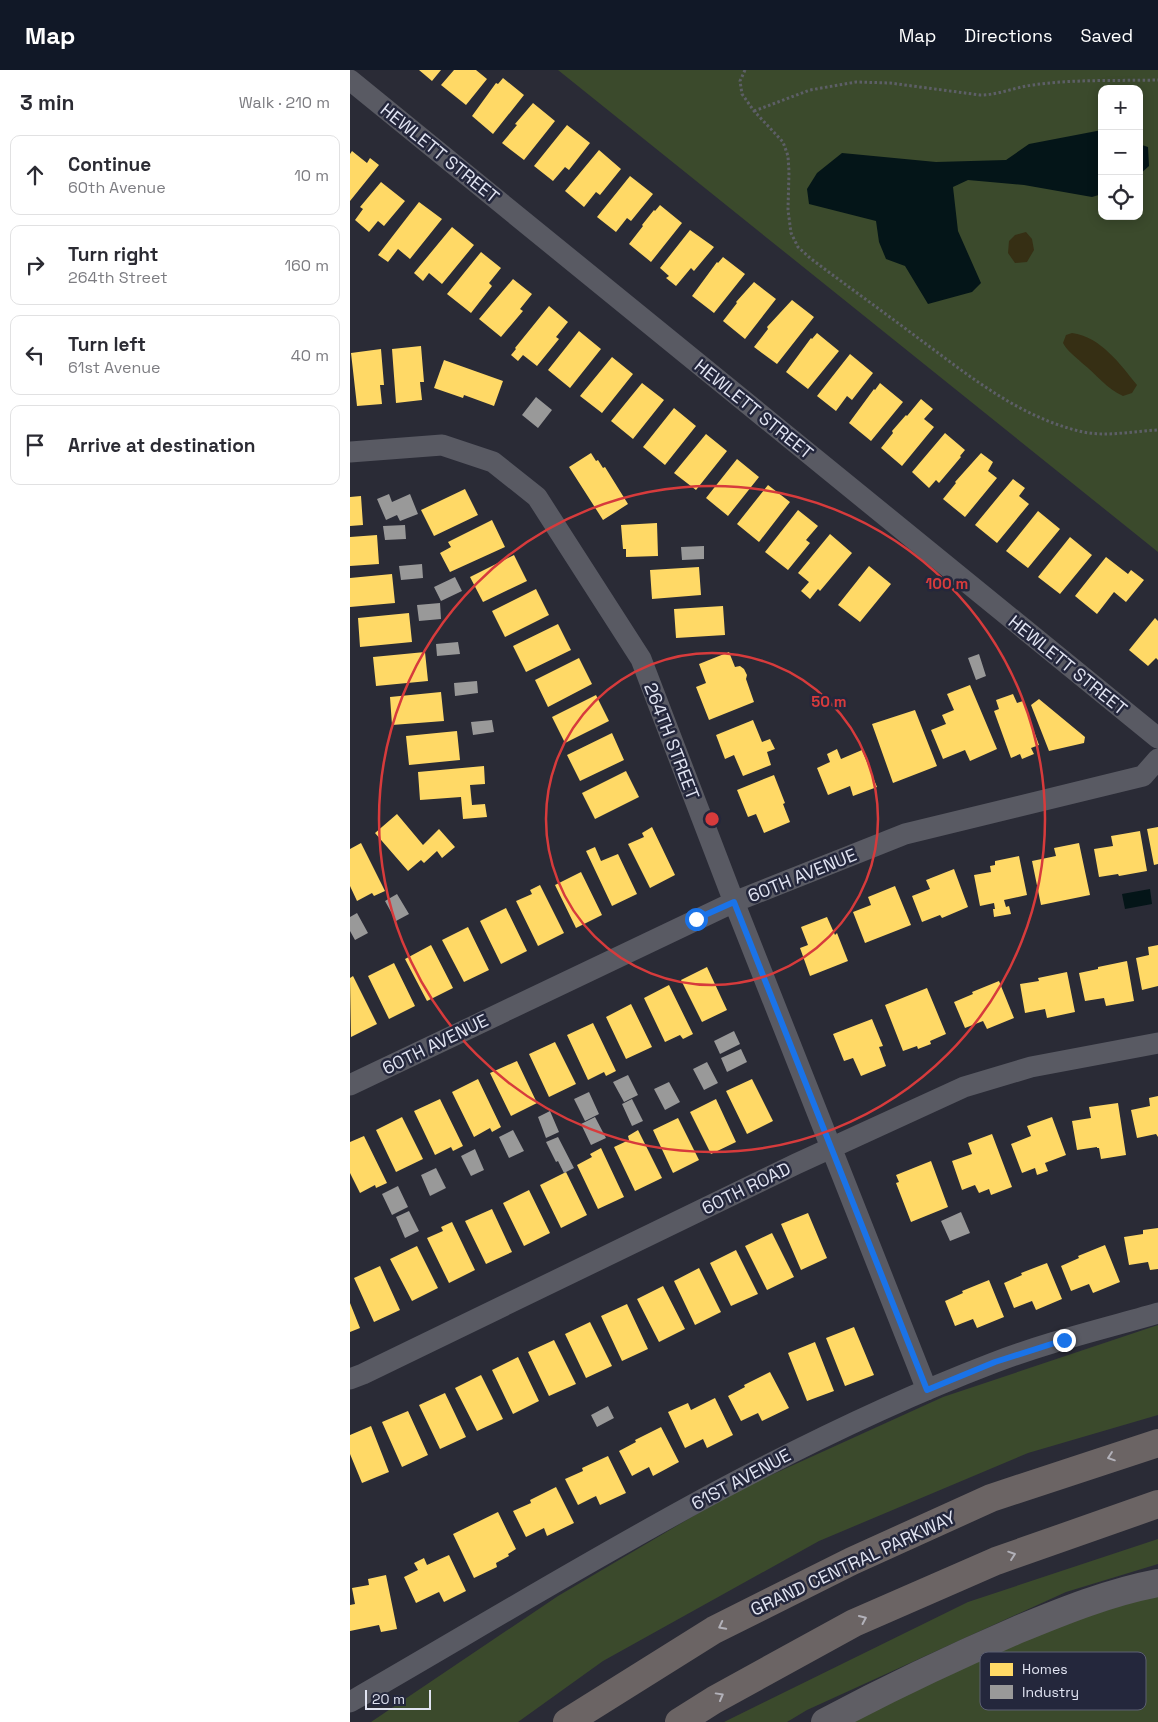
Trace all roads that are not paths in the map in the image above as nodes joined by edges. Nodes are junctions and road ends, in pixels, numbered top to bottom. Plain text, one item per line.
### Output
1 (350, 80) edge
2 (350, 452) edge
3 (1158, 738) edge
4 (1158, 759) edge
5 (734, 902) junction
6 (1158, 1042) edge
7 (350, 1085) edge
8 (831, 1148) junction
9 (1158, 1313) edge
10 (350, 1379) edge
11 (927, 1390) junction
12 (1158, 1443) edge
13 (1158, 1504) edge
14 (1158, 1583) edge
15 (350, 1702) edge
16 (567, 1722) edge
17 (679, 1722) edge
18 (825, 1722) edge

1 - 3 street, HEWLETT STREET
2 - 5 street, 264TH STREET
4 - 5 street, 60TH AVENUE
5 - 7 street, 60TH AVENUE
5 - 8 street, 264TH STREET
6 - 8 street, 60TH ROAD
8 - 10 street, 60TH ROAD
8 - 11 street, 264TH STREET
9 - 11 street, 61ST AVENUE
11 - 15 street, 61ST AVENUE
12 -> 16 highway, GRAND CENTRAL PARKWAY
17 -> 13 highway
14 - 18 main road

